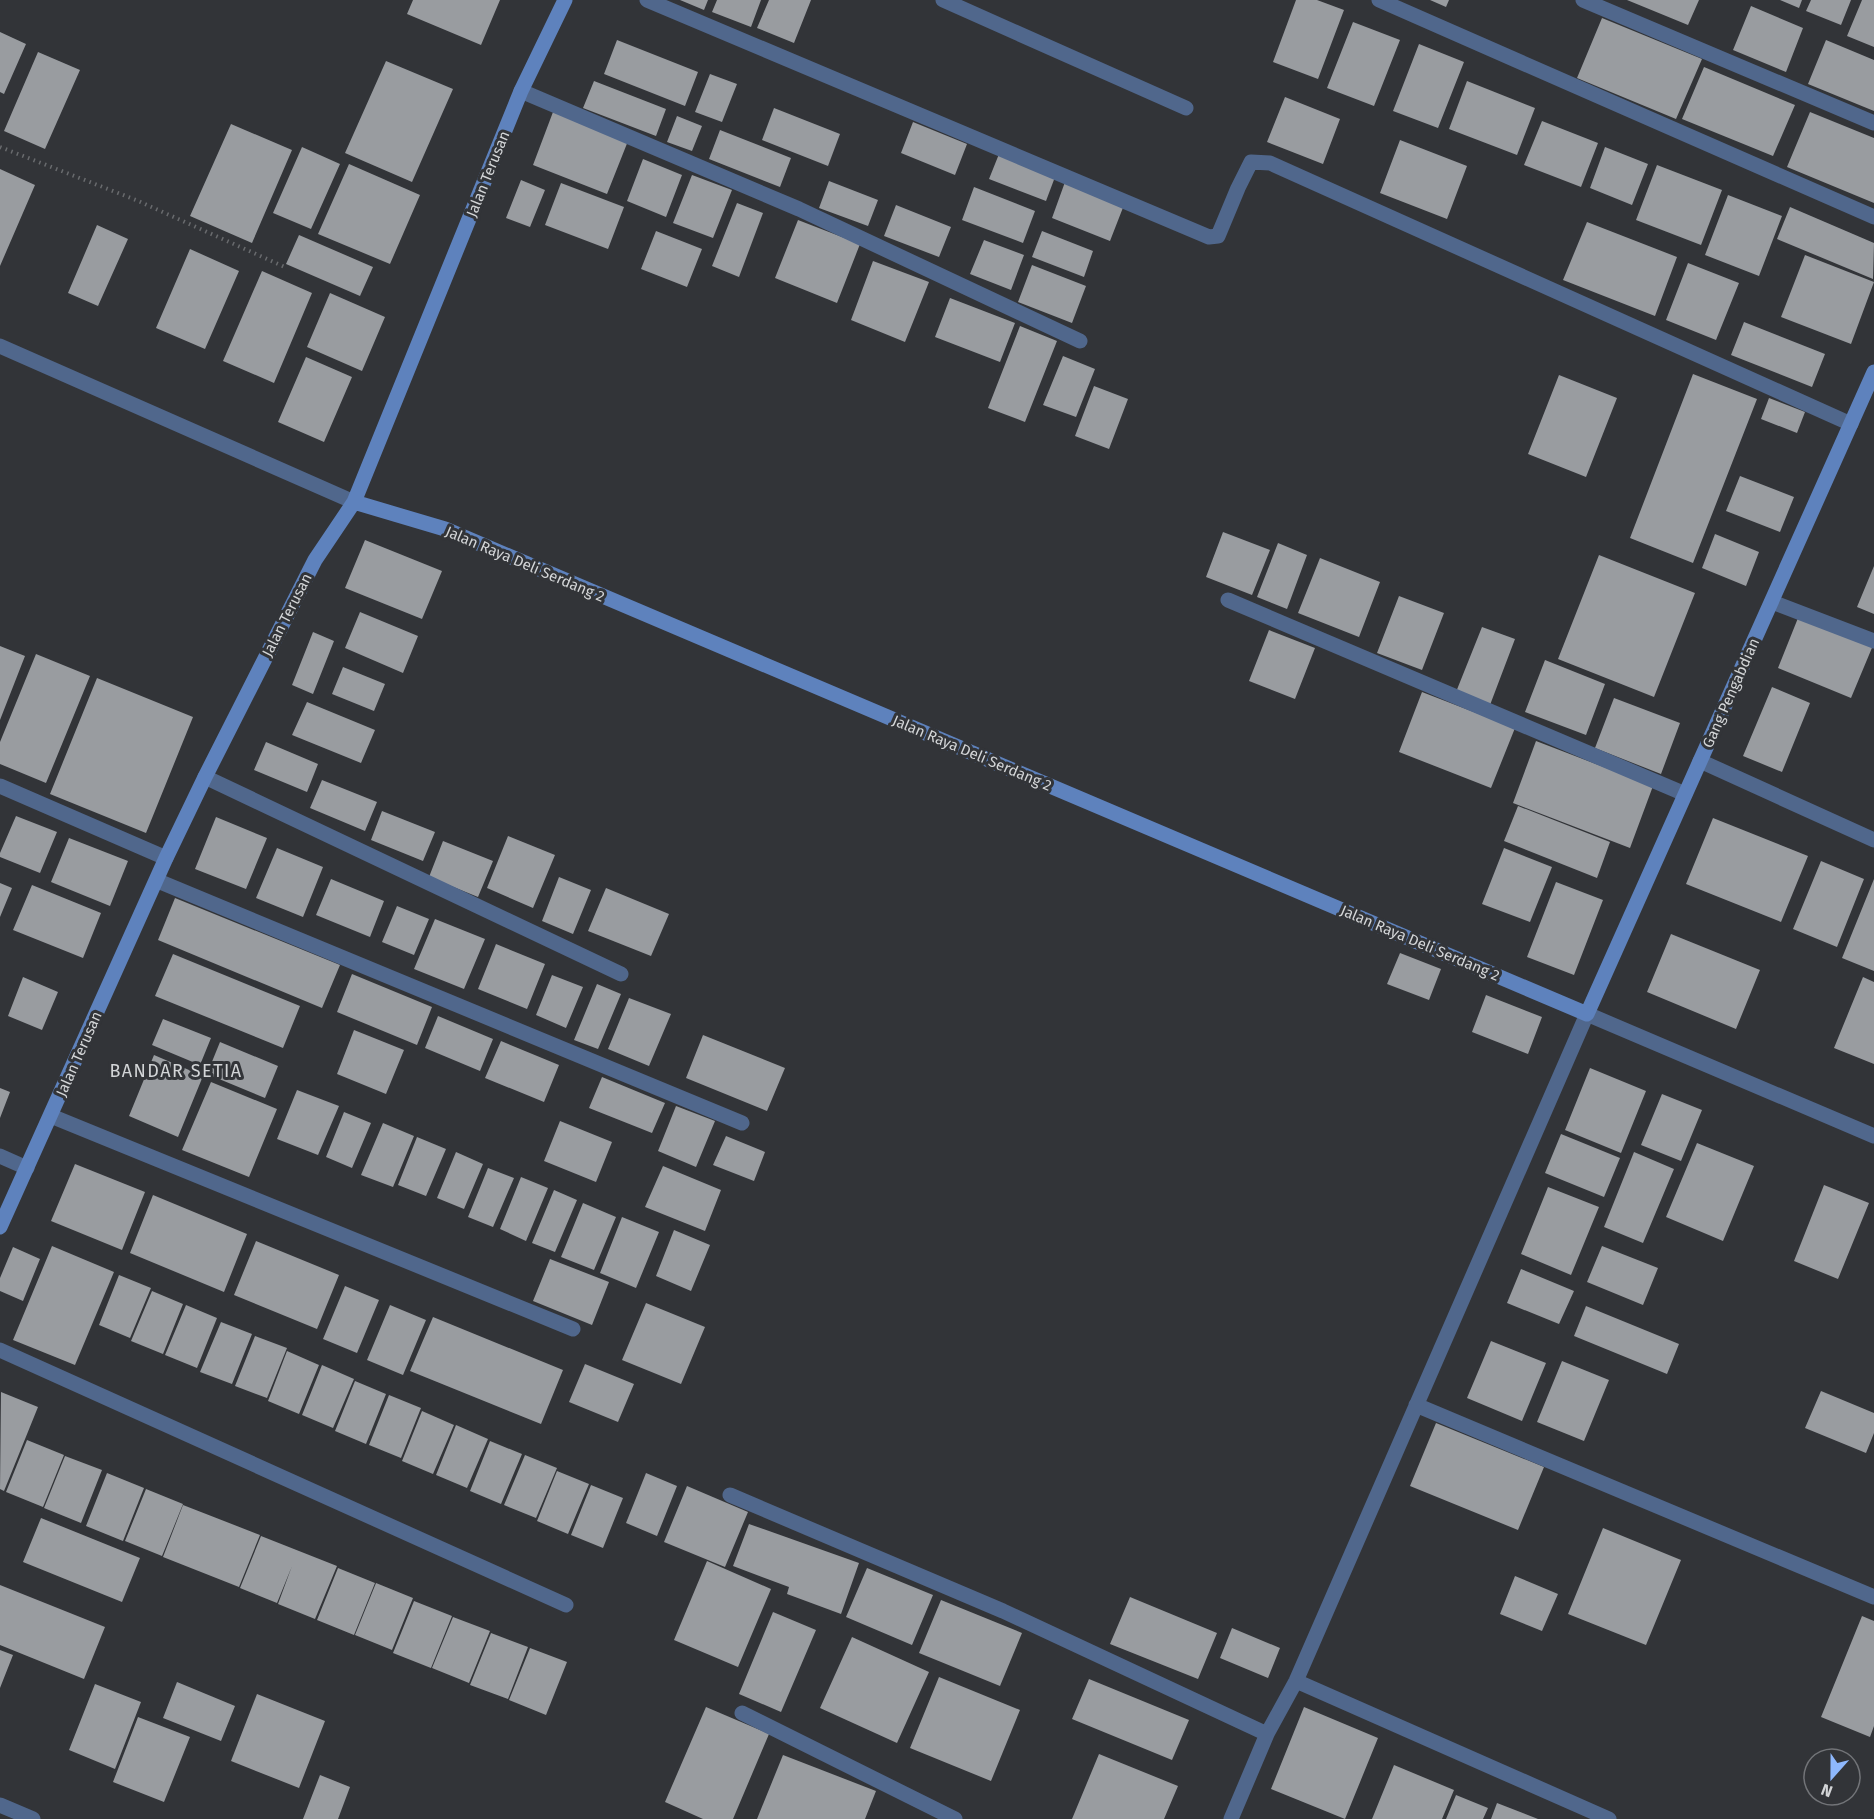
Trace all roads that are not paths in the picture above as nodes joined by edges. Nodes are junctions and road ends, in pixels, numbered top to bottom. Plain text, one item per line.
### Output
1 (565, 0) edge
2 (647, 0) edge
3 (943, 0) edge
4 (1379, 0) edge
5 (1583, 0) edge
6 (521, 91) junction
7 (1186, 108) dead end
8 (1874, 123) edge
9 (1874, 217) edge
10 (1080, 341) dead end
11 (0, 346) edge
12 (1874, 372) edge
13 (1851, 424) junction
14 (354, 502) junction
15 (1227, 600) dead end
16 (1772, 602) junction
17 (1874, 641) edge
18 (1700, 761) junction
19 (205, 777) junction
20 (0, 786) edge
21 (1685, 794) junction
22 (1874, 840) edge
23 (166, 858) junction
24 (158, 880) junction
25 (621, 974) dead end
26 (1587, 1014) junction
27 (51, 1116) junction
28 (742, 1123) dead end
29 (1874, 1136) edge
30 (0, 1156) edge
31 (27, 1168) junction
32 (0, 1227) edge
33 (573, 1329) dead end
34 (0, 1350) edge
35 (1416, 1405) junction
36 (730, 1495) dead end
37 (1874, 1597) edge
38 (566, 1605) dead end
39 (1296, 1681) junction
40 (742, 1713) dead end
41 (1267, 1734) junction
42 (0, 1805) edge
43 (33, 1819) edge
44 (955, 1819) edge
45 (1231, 1819) edge
46 (1609, 1819) edge

1 - 6 street, Jalan Terusan
2 - 13 street
3 - 7 street
4 - 9 street
5 - 8 street
6 - 10 street
6 - 14 street, Jalan Terusan
11 - 14 street
12 - 13 street, Gang Pengabdian
13 - 16 street, Gang Pengabdian
14 - 19 street, Jalan Terusan
14 - 26 street, Jalan Raya Deli Serdang 2
15 - 21 street
16 - 17 street
16 - 18 street, Gang Pengabdian
18 - 21 street, Gang Pengabdian
18 - 22 street
19 - 23 street, Jalan Terusan
19 - 25 street
20 - 23 street
21 - 26 street, Gang Pengabdian
23 - 24 street, Jalan Terusan
24 - 27 street, Jalan Terusan
24 - 28 street
26 - 29 street
26 - 35 street
27 - 31 street, Jalan Terusan
27 - 33 street
30 - 31 street
31 - 32 street, Jalan Terusan
34 - 38 street
35 - 37 street
35 - 39 street
36 - 41 street
39 - 41 street
39 - 46 street
40 - 44 street
41 - 45 street
42 - 43 street

